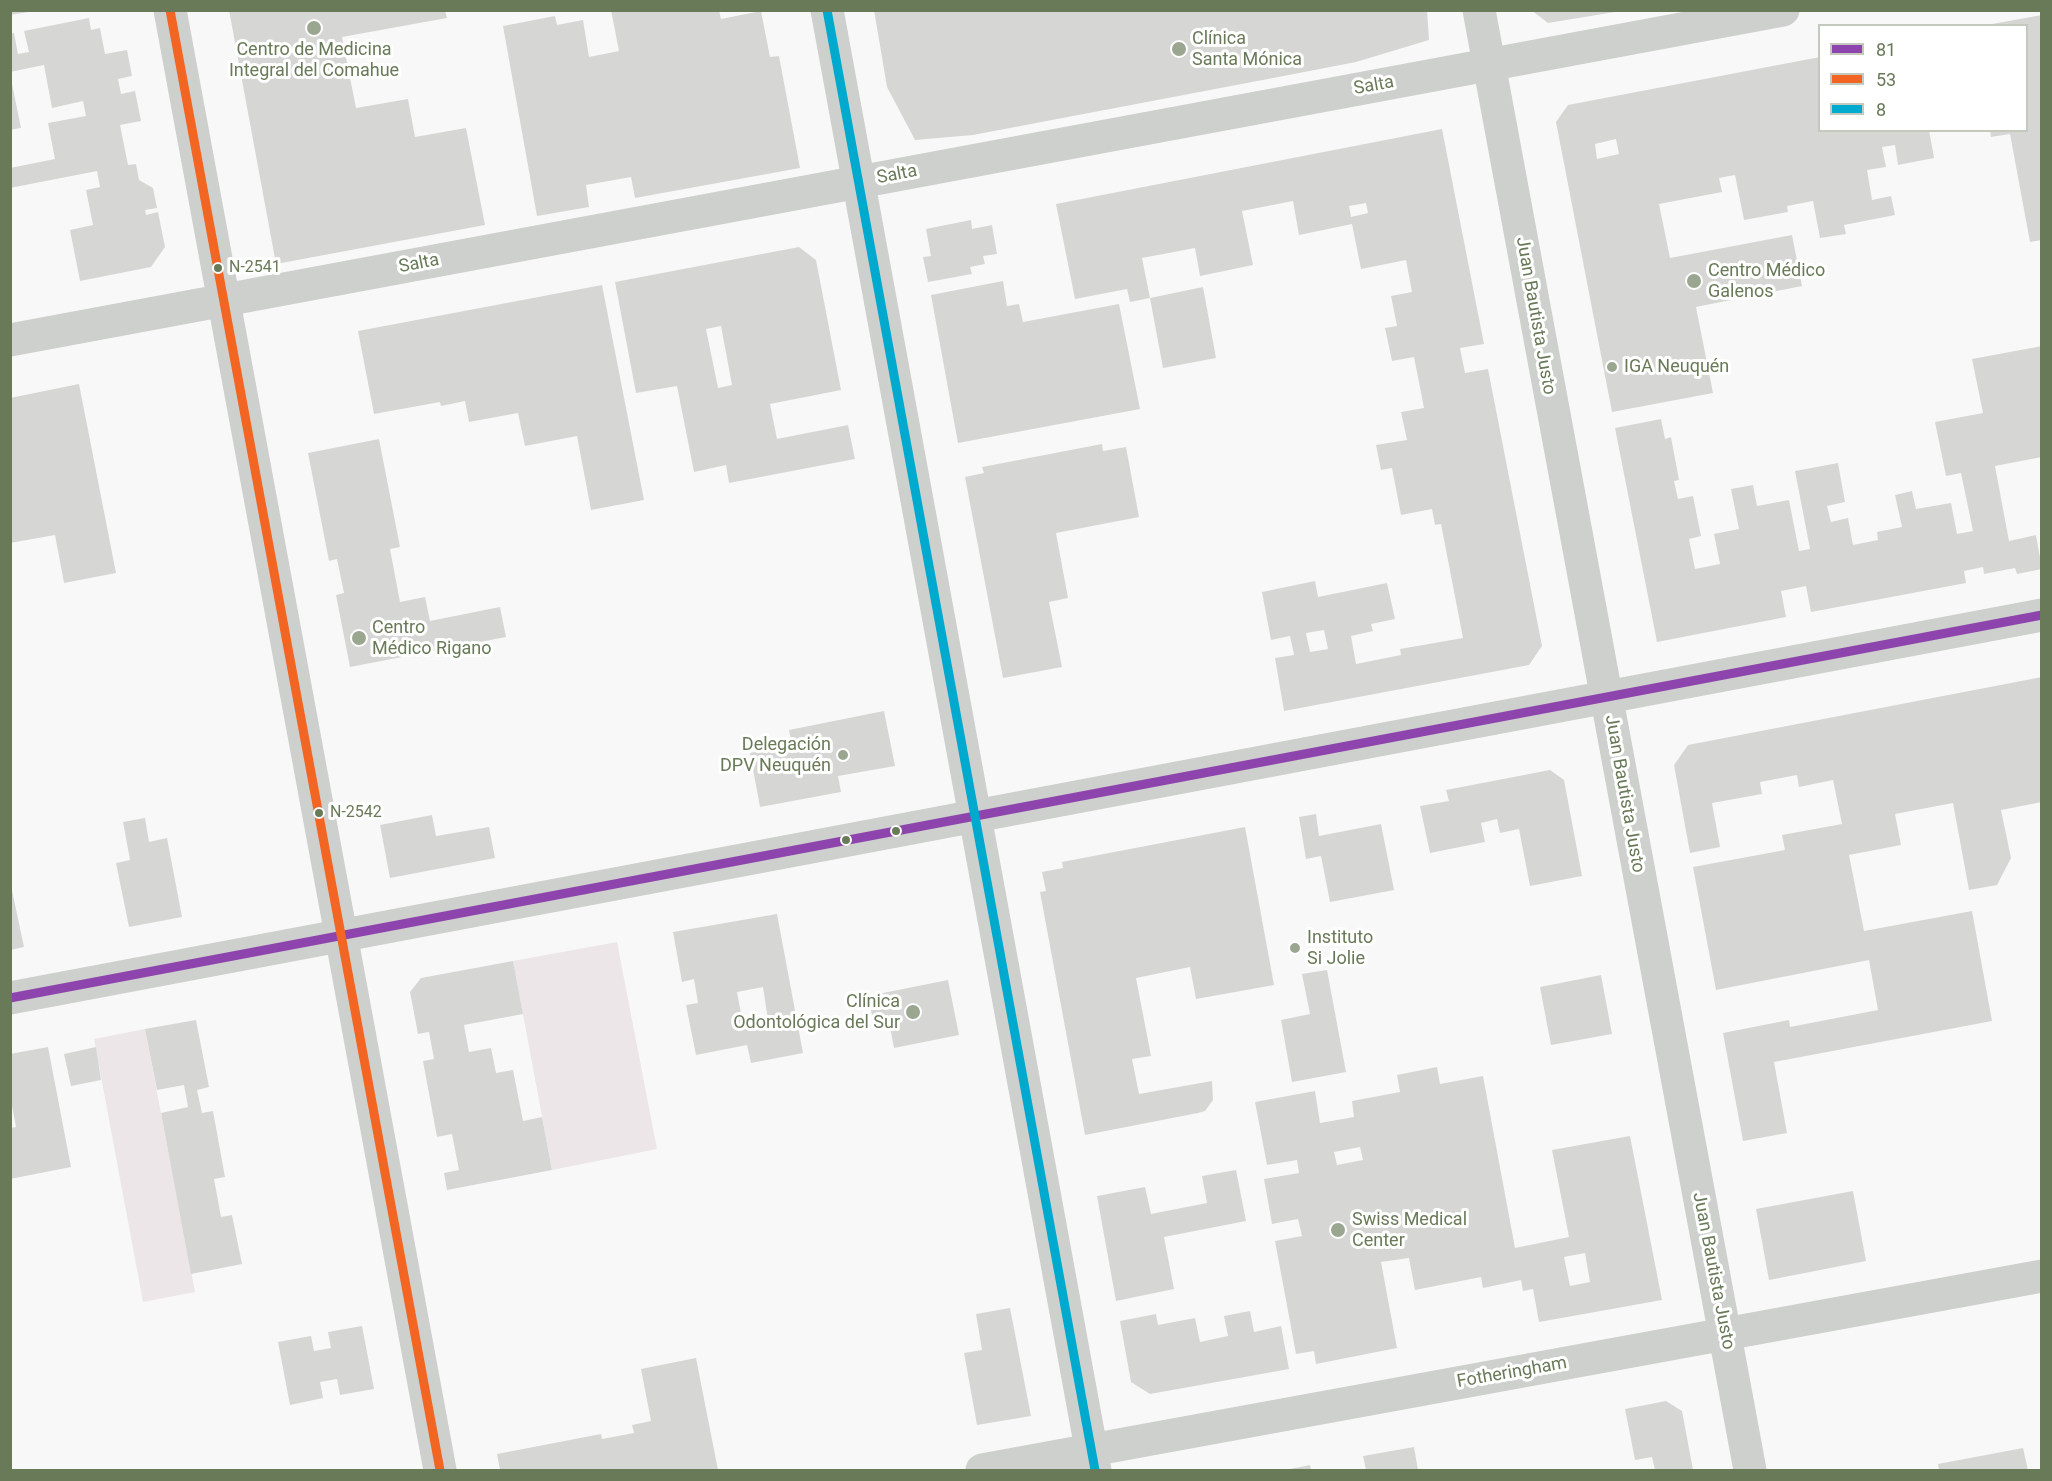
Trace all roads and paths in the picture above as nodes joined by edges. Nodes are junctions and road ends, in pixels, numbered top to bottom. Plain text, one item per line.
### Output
1 (170, 10) edge
2 (826, 10) edge
3 (1479, 10) edge
4 (1783, 10) edge
5 (1489, 65) junction
6 (858, 182) junction
7 (224, 301) junction
8 (10, 340) edge
9 (2042, 615) edge
10 (1606, 698) junction
11 (975, 817) junction
12 (341, 936) junction
13 (10, 998) edge
14 (2042, 1276) edge
15 (1725, 1334) junction
16 (1093, 1460) edge
17 (440, 1470) edge
18 (982, 1470) edge
19 (1750, 1470) edge

1 - 7 street
2 - 6 street
3 - 5 street, Juan Bautista Justo
4 - 5 street, Salta
5 - 6 street, Salta
5 - 10 street, Juan Bautista Justo
6 - 7 street, Salta
6 - 11 street
7 - 8 street, Salta
7 - 12 street
9 - 10 street
10 - 11 street
10 - 15 street, Juan Bautista Justo
11 - 12 street
11 - 16 street
12 - 13 street
12 - 17 street
14 - 15 street, Fotheringham
15 - 16 street, Fotheringham
15 - 19 street, Juan Bautista Justo
16 - 18 street, Fotheringham

